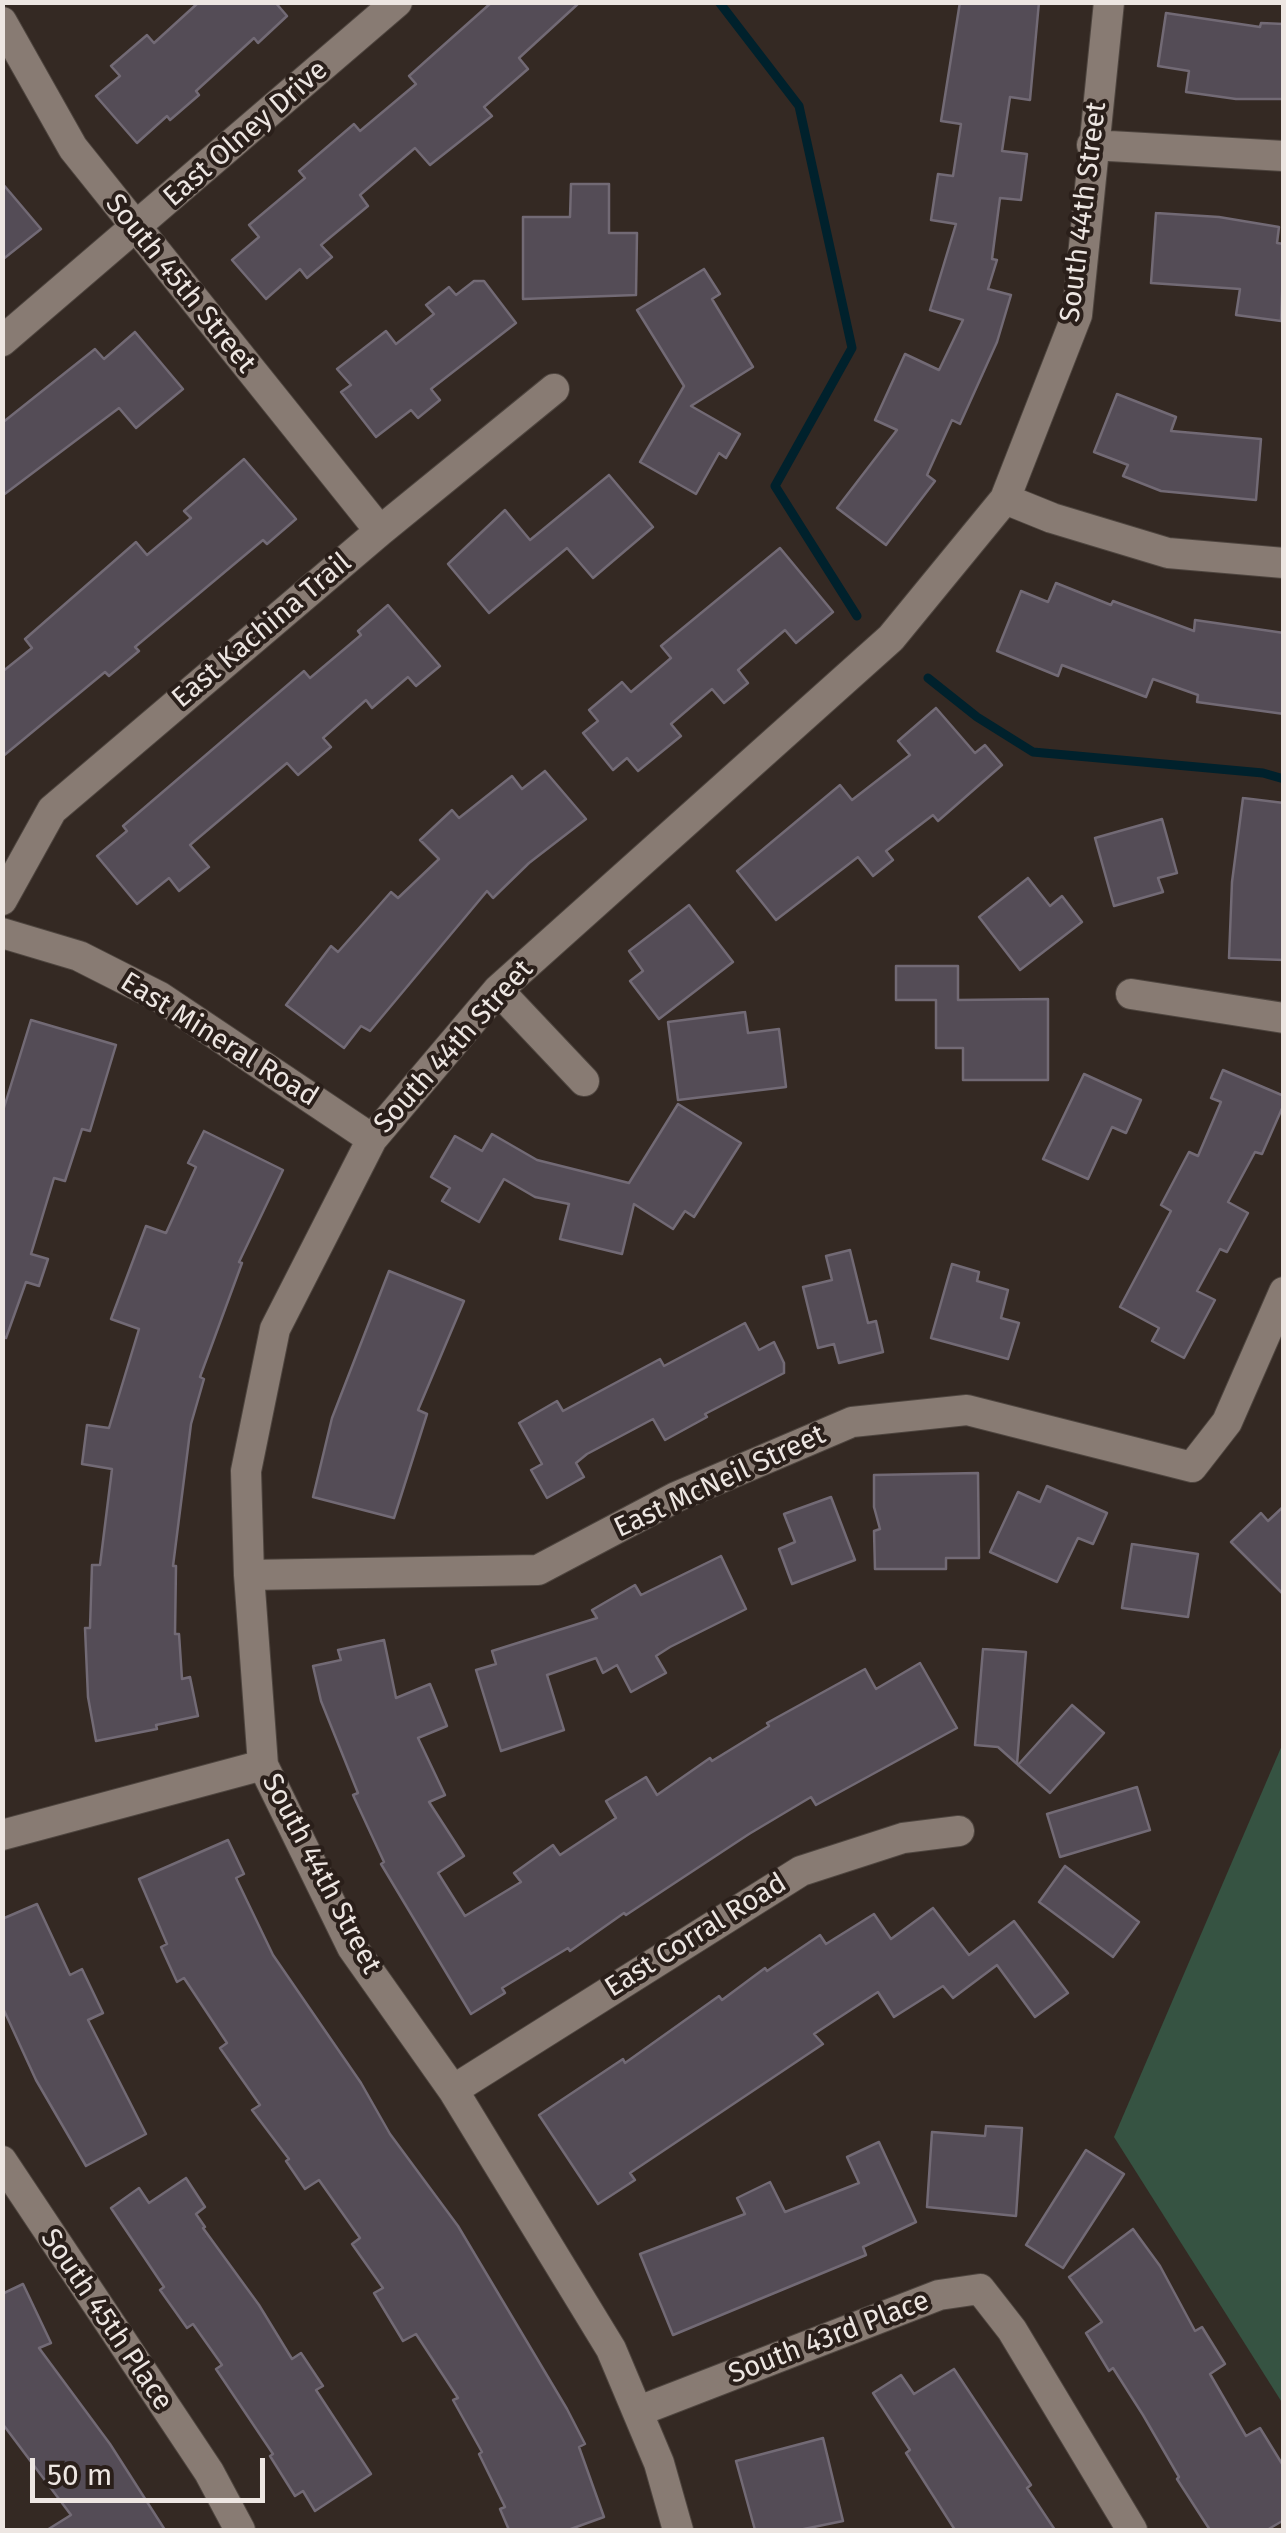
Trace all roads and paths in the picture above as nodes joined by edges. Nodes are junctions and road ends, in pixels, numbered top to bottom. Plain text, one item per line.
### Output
1 (398, 2) edge
2 (1109, 2) edge
3 (2, 22) edge
4 (1092, 144) junction
5 (1284, 156) edge
6 (136, 229) junction
7 (2, 341) edge
8 (554, 389) dead end
9 (1005, 499) junction
10 (380, 530) junction
11 (1284, 563) edge
12 (2, 900) edge
13 (2, 933) edge
14 (498, 990) junction
15 (1131, 994) dead end
16 (1284, 1018) edge
17 (584, 1081) dead end
18 (372, 1140) junction
19 (1284, 1292) edge
20 (248, 1575) junction
21 (262, 1765) junction
22 (959, 1831) dead end
23 (2, 1834) edge
24 (453, 2090) junction
25 (2, 2161) edge
26 (14, 2206) edge
27 (638, 2411) junction
28 (240, 2530) edge
29 (678, 2530) edge
30 (1132, 2530) edge

1 - 6 street, East Olney Drive
2 - 4 street, South 44th Street
3 - 6 street, South 45th Street
4 - 5 street
4 - 9 street, South 44th Street
6 - 7 street, East Olney Drive
6 - 10 street, South 45th Street
8 - 10 street, East Kachina Trail
9 - 11 street
9 - 14 street, South 44th Street
10 - 12 street, East Kachina Trail
13 - 18 street, East Mineral Road
14 - 17 street
14 - 18 street, South 44th Street
15 - 16 street
18 - 20 street, South 44th Street
19 - 20 street, East McNeil Street
20 - 21 street, South 44th Street
21 - 23 street
21 - 24 street, South 44th Street
22 - 24 street, East Corral Road
24 - 27 street, South 44th Street
25 - 26 street, South 45th Place
26 - 28 street, South 45th Place
27 - 29 street, South 44th Street
27 - 30 street, South 43rd Place

